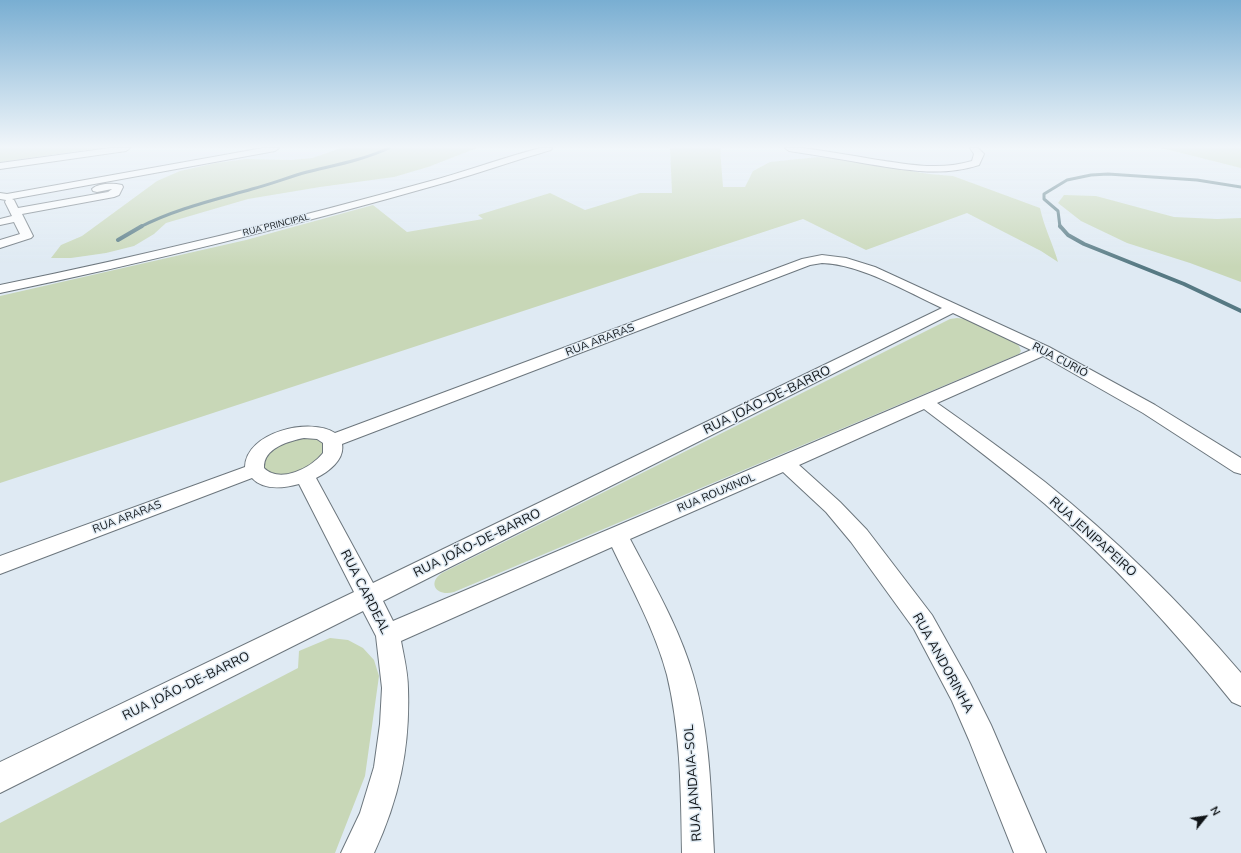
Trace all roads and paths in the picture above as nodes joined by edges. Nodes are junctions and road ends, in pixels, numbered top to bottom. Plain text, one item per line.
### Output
1 (90, 188) edge
2 (103, 188) edge
3 (118, 188) edge
4 (418, 188) edge
5 (10, 205) edge
6 (0, 222) edge
7 (0, 244) edge
8 (870, 270) joint
9 (0, 289) edge
10 (953, 308) junction
11 (1044, 350) junction
12 (925, 402) junction
13 (332, 441) junction
14 (785, 463) junction
15 (1241, 467) edge
16 (255, 470) junction
17 (305, 476) junction
18 (617, 535) junction
19 (0, 565) edge
20 (368, 596) junction
21 (388, 635) junction
22 (1241, 693) edge
23 (0, 778) edge
24 (357, 853) edge
25 (698, 853) edge
26 (1030, 853) edge

1 - 5 street
2 - 5 street
3 - 5 street
4 - 9 street, RUA PRINCIPAL
5 - 6 street
5 - 7 street
8 - 10 street, RUA CURIÓ
8 - 13 street, RUA ARARAS
10 - 11 street, RUA CURIÓ
10 - 20 street, RUA JOÃO-DE-BARRO
11 - 12 street, RUA ROUXINOL
11 - 15 street, RUA CURIÓ
12 - 14 street, RUA ROUXINOL
12 - 22 street, RUA JENIPAPEIRO
13 - 16 street
13 - 17 street
14 - 18 street, RUA ROUXINOL
14 - 26 street, RUA ANDORINHA
16 - 17 street
16 - 19 street, RUA ARARAS
17 - 20 street, RUA CARDEAL
18 - 21 street, RUA ROUXINOL
18 - 25 street, RUA JANDAIA-SOL
20 - 21 street, RUA CARDEAL
20 - 23 street, RUA JOÃO-DE-BARRO
21 - 24 street, RUA CARDEAL

